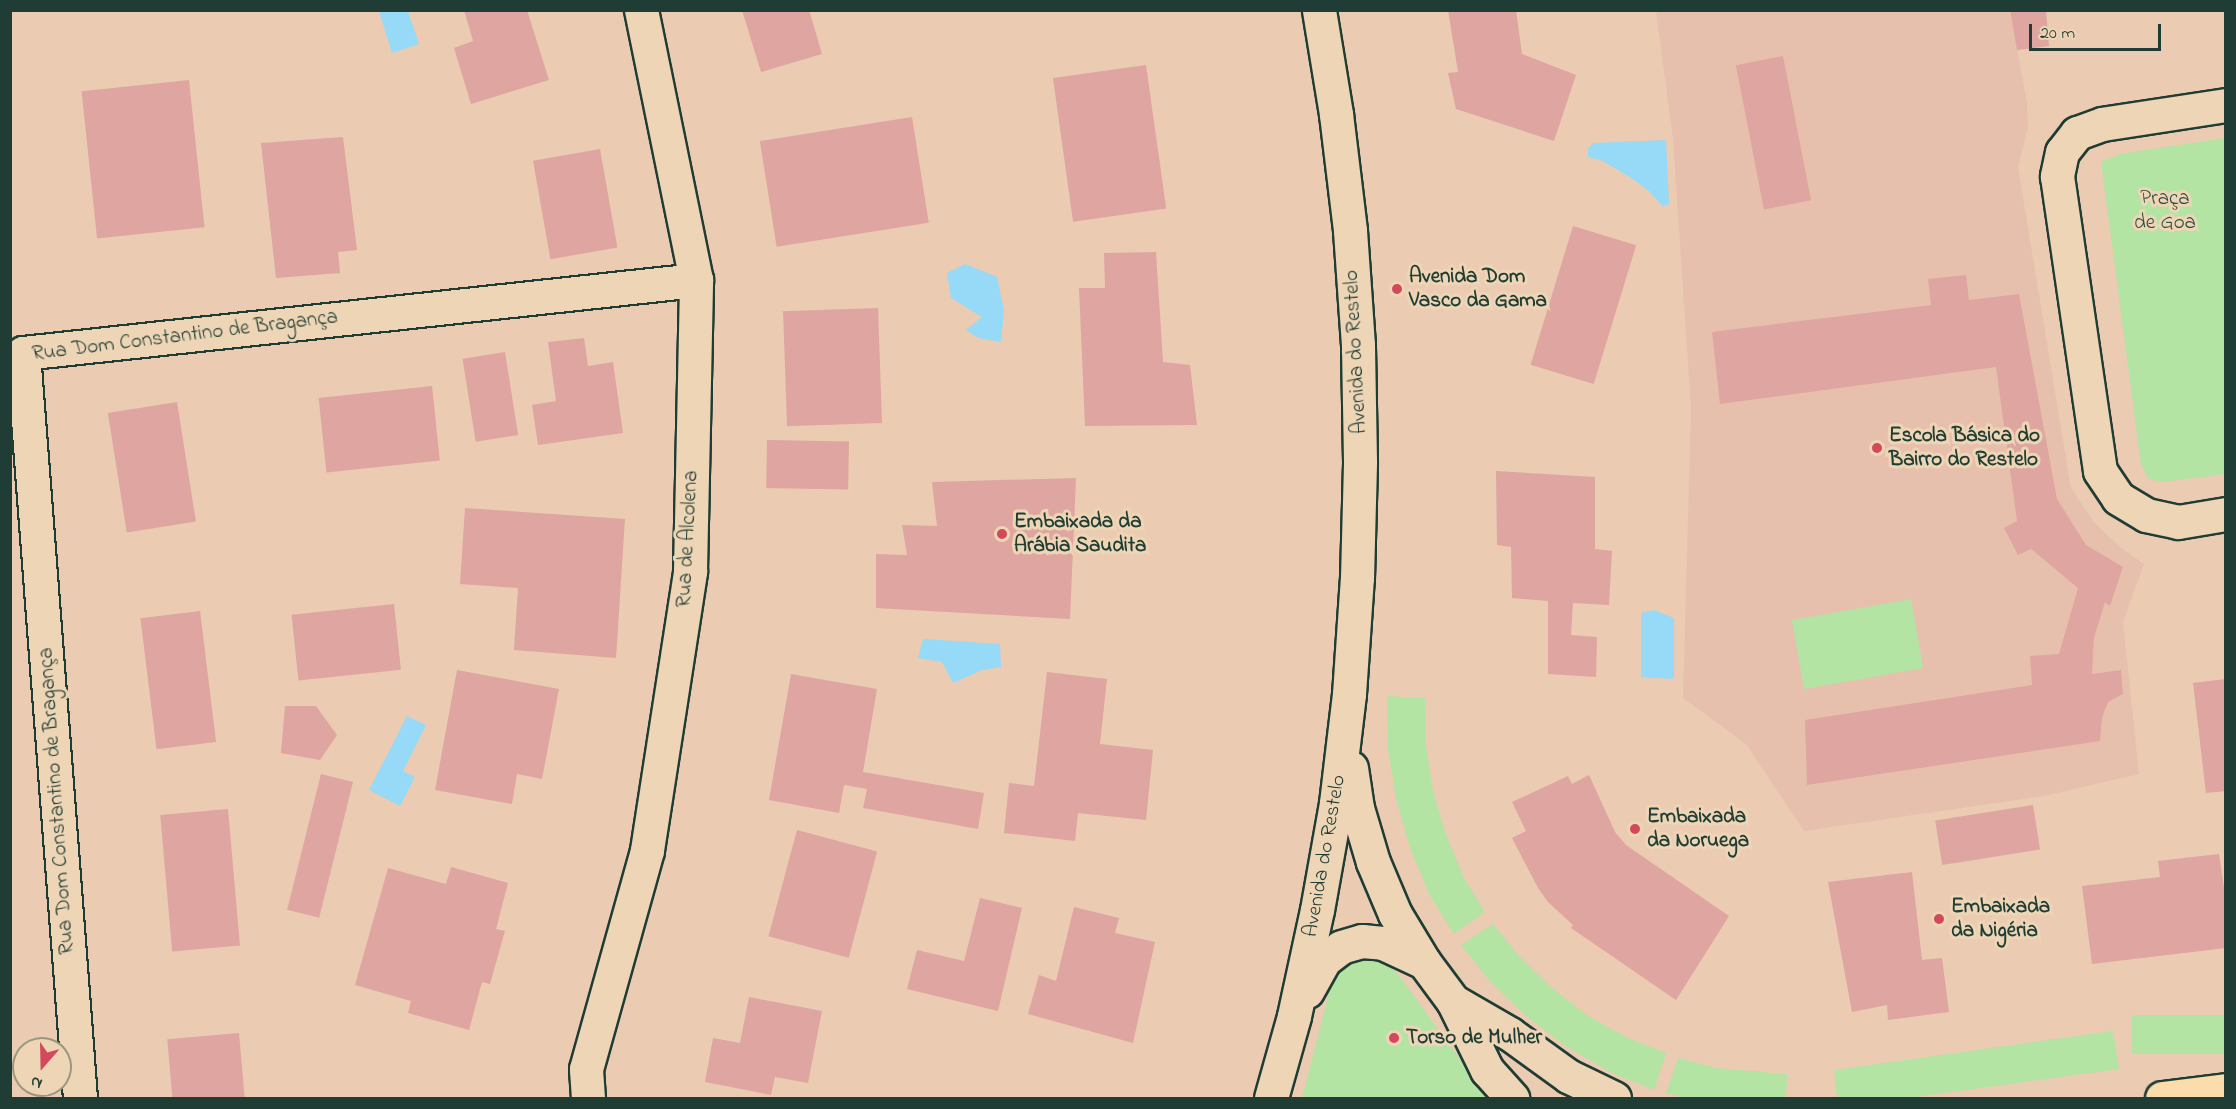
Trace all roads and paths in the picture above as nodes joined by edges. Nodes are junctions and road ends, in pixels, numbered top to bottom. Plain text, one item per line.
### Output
1 (641, 10) edge
2 (1319, 10) edge
3 (2226, 105) edge
4 (696, 280) junction
5 (16, 350) edge
6 (2226, 514) edge
7 (1349, 694) junction
8 (1424, 962) junction
9 (1454, 1001) junction
10 (1294, 1016) junction
11 (1578, 1087) edge
12 (2226, 1090) edge
13 (80, 1098) edge
14 (588, 1098) edge
15 (1271, 1098) edge
16 (1512, 1098) edge
17 (1614, 1098) edge
18 (2162, 1098) edge

1 - 4 street, Rua de Alcolena
2 - 7 street, Avenida do Restelo
3 - 6 street
4 - 5 street, Rua Dom Constantino de Bragança
4 - 14 street, Rua de Alcolena
5 - 13 street, Rua Dom Constantino de Bragança
7 - 8 street, Avenida do Restelo
7 - 10 street, Avenida do Restelo
8 - 9 street, Avenida do Restelo
8 - 10 street, Avenida do Restelo
9 - 11 street, Avenida do Restelo
9 - 16 street, Avenida do Restelo
10 - 15 street, Avenida do Restelo
11 - 17 street, Avenida do Restelo
12 - 18 main road

